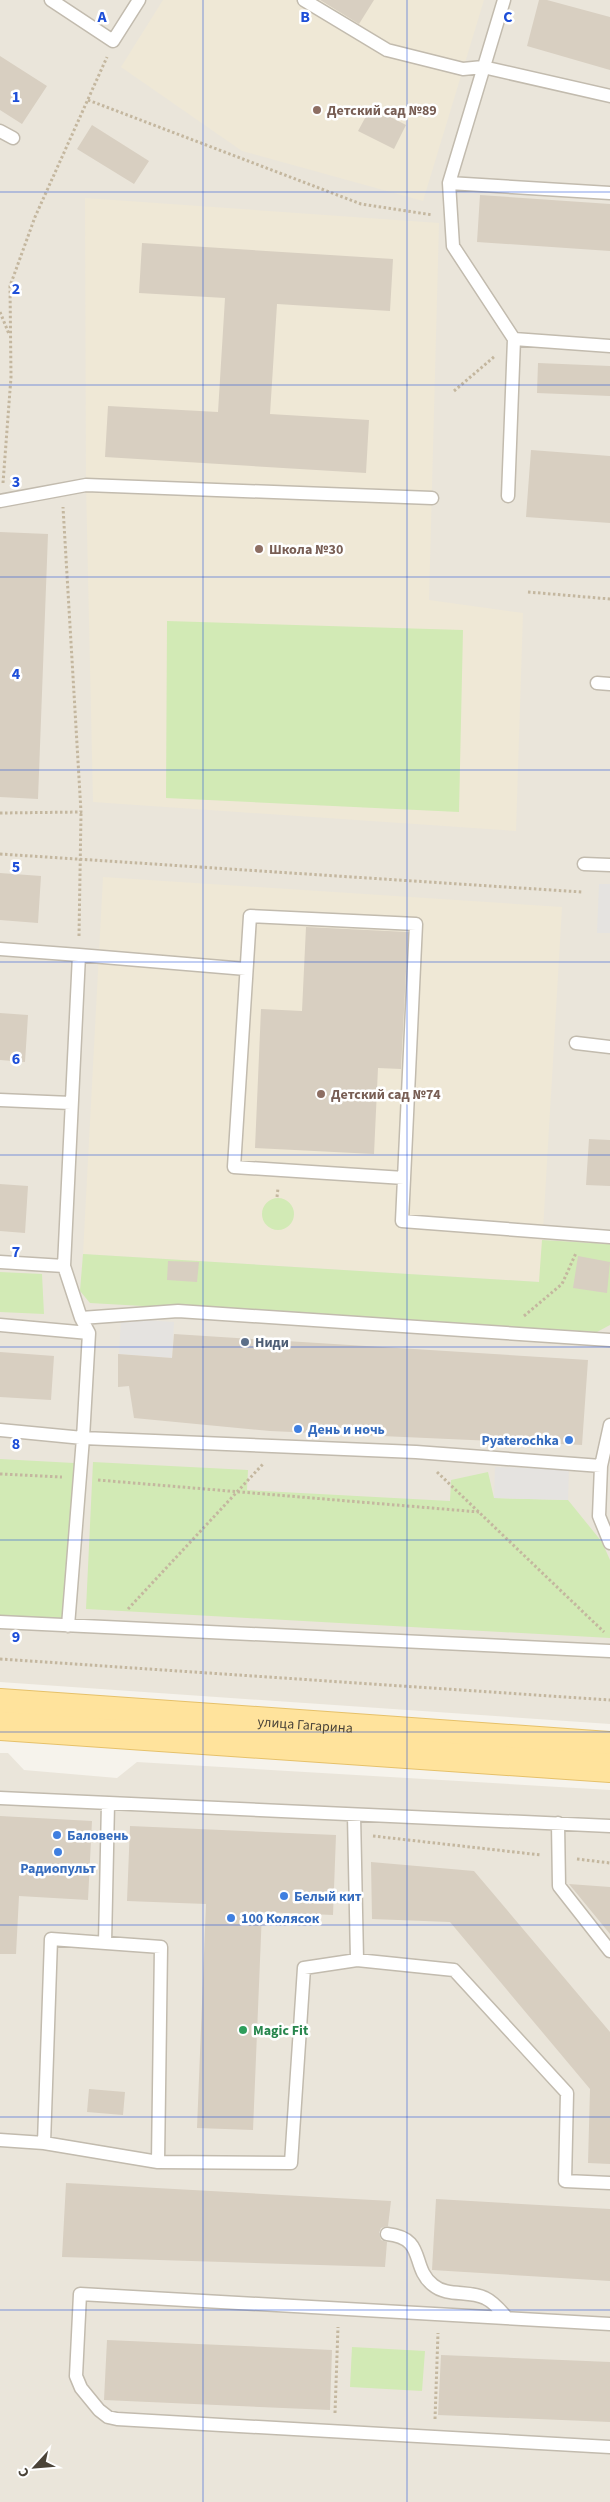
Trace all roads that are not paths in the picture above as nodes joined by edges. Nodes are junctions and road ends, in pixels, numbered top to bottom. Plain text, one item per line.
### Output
1 (51, 0) edge
2 (139, 0) edge
3 (304, 0) edge
4 (504, 0) edge
5 (483, 67) junction
6 (610, 96) edge
7 (0, 131) edge
8 (14, 138) dead end
9 (449, 183) junction
10 (610, 193) edge
11 (514, 339) junction
12 (610, 346) edge
13 (508, 496) dead end
14 (432, 498) dead end
15 (1, 501) edge
16 (597, 683) dead end
17 (610, 684) edge
18 (584, 864) dead end
19 (610, 866) edge
20 (0, 950) edge
21 (79, 954) junction
22 (246, 969) junction
23 (576, 1043) dead end
24 (610, 1046) edge
25 (0, 1100) edge
26 (71, 1103) junction
27 (404, 1178) junction
28 (610, 1237) edge
29 (0, 1262) edge
30 (64, 1266) junction
31 (81, 1318) junction
32 (0, 1326) edge
33 (89, 1333) junction
34 (610, 1340) edge
35 (610, 1425) edge
36 (0, 1430) edge
37 (83, 1438) junction
38 (601, 1466) junction
39 (604, 1516) edge
40 (610, 1543) edge
41 (0, 1622) edge
42 (68, 1626) junction
43 (610, 1651) edge
44 (0, 1703) edge
45 (0, 1726) edge
46 (610, 1746) edge
47 (610, 1768) edge
48 (0, 1798) edge
49 (108, 1803) junction
50 (354, 1815) junction
51 (558, 1823) junction
52 (610, 1826) edge
53 (105, 1943) junction
54 (610, 1951) edge
55 (357, 1960) junction
56 (0, 2140) edge
57 (44, 2143) junction
58 (158, 2162) junction
59 (610, 2183) edge
60 (388, 2234) dead end
61 (507, 2318) junction
62 (610, 2324) edge
63 (610, 2447) edge

1 - 2 lane
3 - 5 lane
4 - 5 lane
5 - 6 lane
5 - 9 lane
7 - 8 lane
9 - 10 lane
9 - 11 lane
11 - 12 lane
11 - 13 lane
14 - 15 lane
16 - 17 lane
18 - 19 lane
20 - 21 lane
21 - 22 lane
21 - 26 lane
22 - 27 lane
22 - 27 lane
23 - 24 lane
25 - 26 lane
26 - 30 lane
27 - 28 lane
29 - 30 lane
30 - 31 lane
31 - 33 lane
31 - 34 lane
32 - 33 lane
33 - 37 lane
35 - 38 lane
36 - 37 lane
37 - 38 lane
37 - 42 lane
38 - 39 lane
39 - 40 lane
41 - 42 lane
42 - 43 lane
44 - 46 main road, улица Гагарина
45 - 47 main road, улица Гагарина
48 - 49 lane
49 - 50 lane
49 - 53 lane
50 - 51 lane
50 - 55 lane
51 - 52 lane
51 - 54 lane
53 - 57 lane
53 - 58 lane
55 - 58 lane
55 - 59 lane
56 - 57 lane
57 - 58 lane
60 - 61 lane
61 - 62 lane
61 - 63 lane

